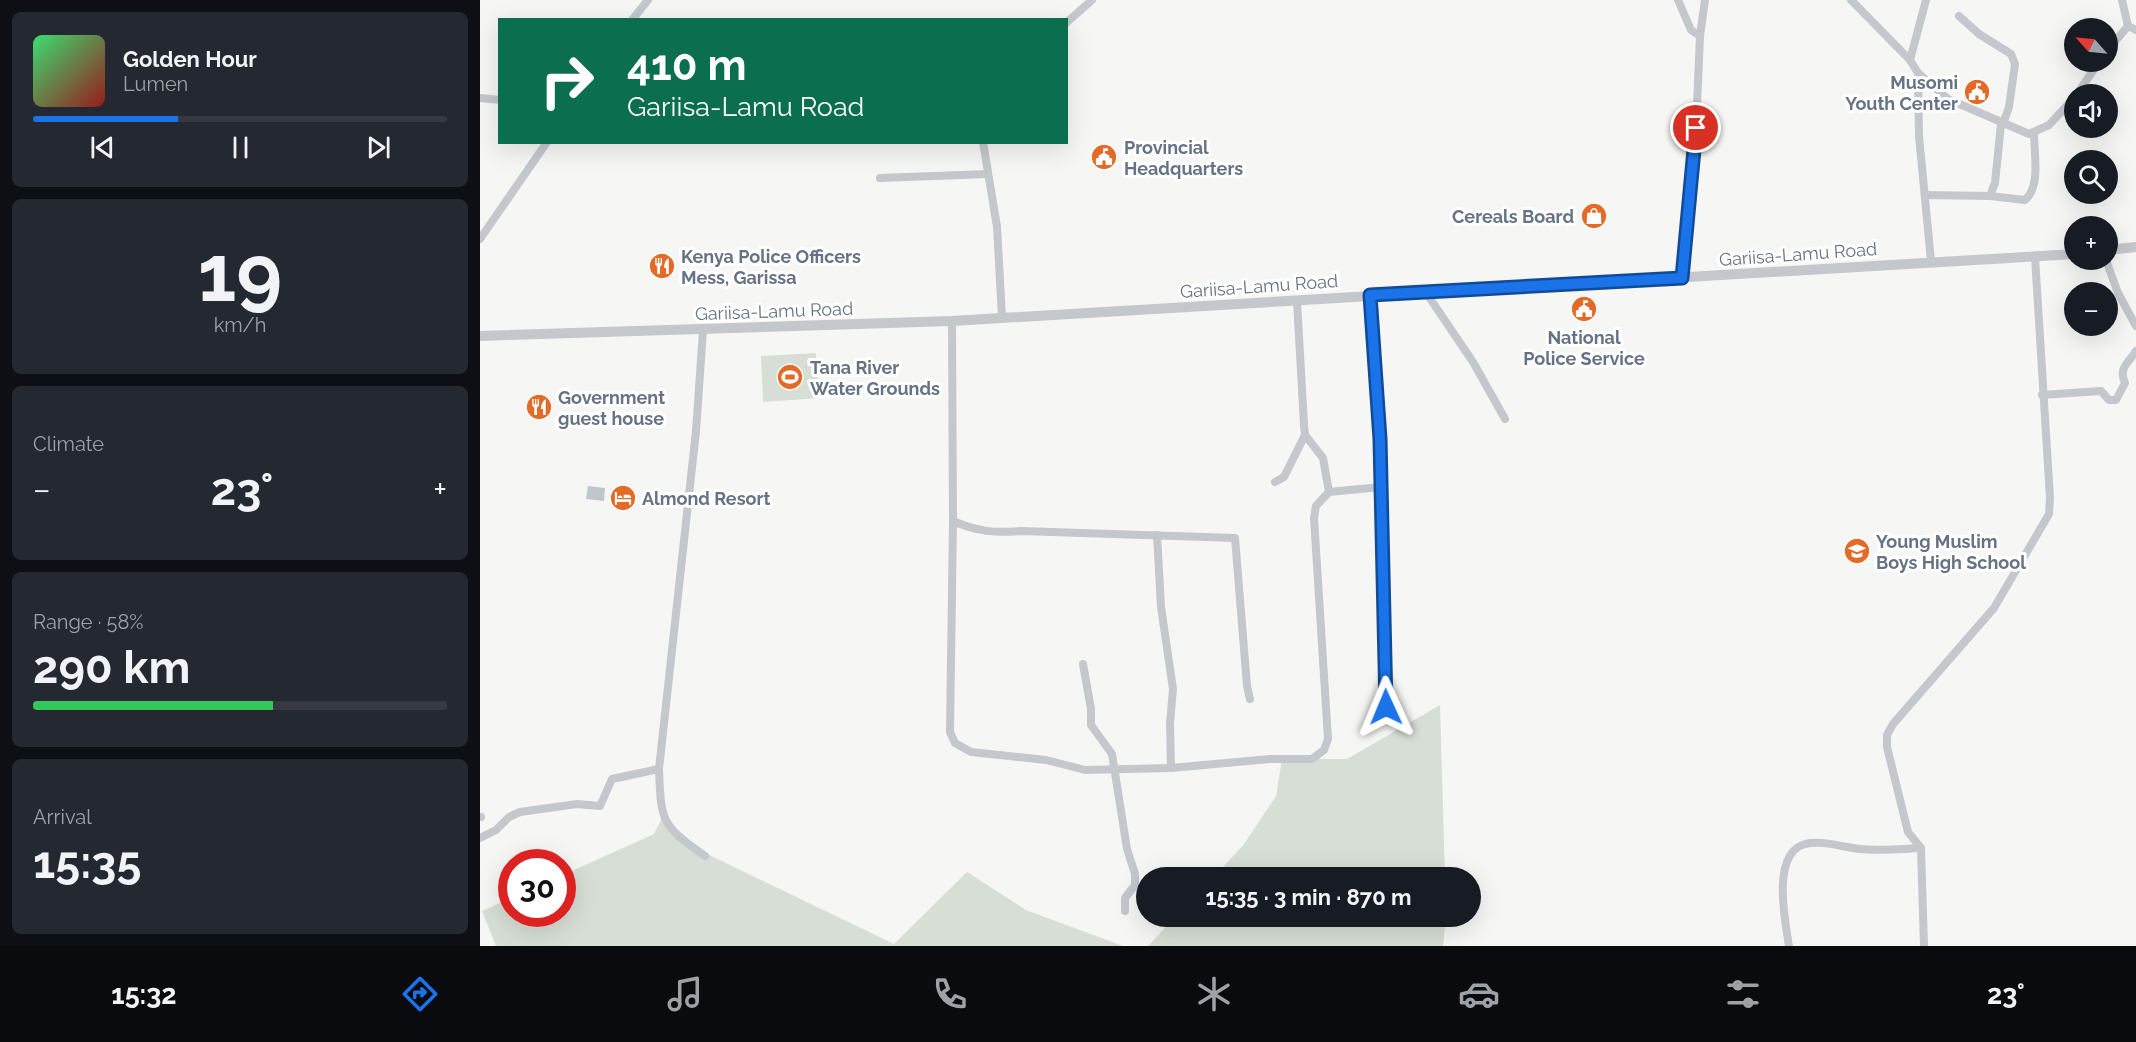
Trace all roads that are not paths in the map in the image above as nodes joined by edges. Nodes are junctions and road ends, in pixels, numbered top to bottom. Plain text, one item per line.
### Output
1 (648, 0) edge
2 (1092, 0) edge
3 (1678, 0) edge
4 (1706, 0) edge
5 (1851, 0) edge
6 (1926, 0) edge
7 (2122, 0) edge
8 (1959, 16) dead end
9 (634, 18) edge
10 (1068, 21) edge
11 (2132, 28) edge
12 (1700, 36) junction
13 (2118, 41) edge
14 (1910, 60) junction
15 (1918, 73) junction
16 (480, 98) edge
17 (498, 100) edge
18 (2064, 109) edge
19 (2002, 124) junction
20 (2034, 133) junction
21 (547, 144) edge
22 (983, 144) edge
23 (988, 174) junction
24 (880, 178) dead end
25 (1926, 195) junction
26 (1990, 196) junction
27 (480, 239) edge
28 (2136, 247) edge
29 (2118, 249) edge
30 (2064, 255) edge
31 (2035, 257) junction
32 (1931, 261) junction
33 (2110, 270) edge
34 (1682, 278) junction
35 (1427, 294) junction
36 (1370, 295) junction
37 (1297, 301) junction
38 (1002, 317) junction
39 (952, 321) junction
40 (2136, 326) edge
41 (703, 330) junction
42 (480, 336) edge
43 (2136, 351) edge
44 (2043, 395) junction
45 (1504, 418) dead end
46 (1305, 435) junction
47 (1275, 482) dead end
48 (1381, 487) junction
49 (1329, 492) junction
50 (953, 521) junction
51 (1157, 535) junction
52 (1083, 664) dead end
53 (1251, 699) dead end
54 (1386, 707) dead end
55 (1171, 768) junction
56 (659, 769) junction
57 (1116, 769) junction
58 (480, 838) edge
59 (1921, 849) junction
60 (705, 856) dead end
61 (1125, 911) dead end
62 (1789, 946) edge
63 (1924, 946) edge

1 - 9 street
2 - 10 street
3 - 12 street
4 - 12 street
5 - 14 street
6 - 14 street
7 - 11 street
8 - 19 street
11 - 13 street
12 - 34 street
14 - 15 street
15 - 19 street
15 - 25 street
16 - 17 street
18 - 20 street
19 - 20 street
19 - 26 street
20 - 26 street
21 - 27 street
22 - 23 street
23 - 24 street
23 - 38 street
25 - 26 street
25 - 32 street
28 - 29 street
30 - 31 street, Gariisa-Lamu Road
31 - 32 street, Gariisa-Lamu Road
31 - 44 street
32 - 34 street, Gariisa-Lamu Road
33 - 40 street
34 - 35 street, Gariisa-Lamu Road
35 - 36 street, Gariisa-Lamu Road
35 - 45 street
36 - 37 street, Gariisa-Lamu Road
36 - 48 street
37 - 38 street, Gariisa-Lamu Road
37 - 46 street
38 - 39 street, Gariisa-Lamu Road
39 - 41 street, Gariisa-Lamu Road
39 - 50 street
41 - 42 street, Gariisa-Lamu Road
41 - 56 street
43 - 44 street
44 - 59 street
46 - 47 street
46 - 49 street
48 - 49 street
48 - 54 street
49 - 55 street
50 - 51 street
50 - 57 street
51 - 53 street
51 - 55 street
52 - 57 street
55 - 57 street
56 - 58 street
56 - 60 street
57 - 61 street
59 - 62 street
59 - 63 street

